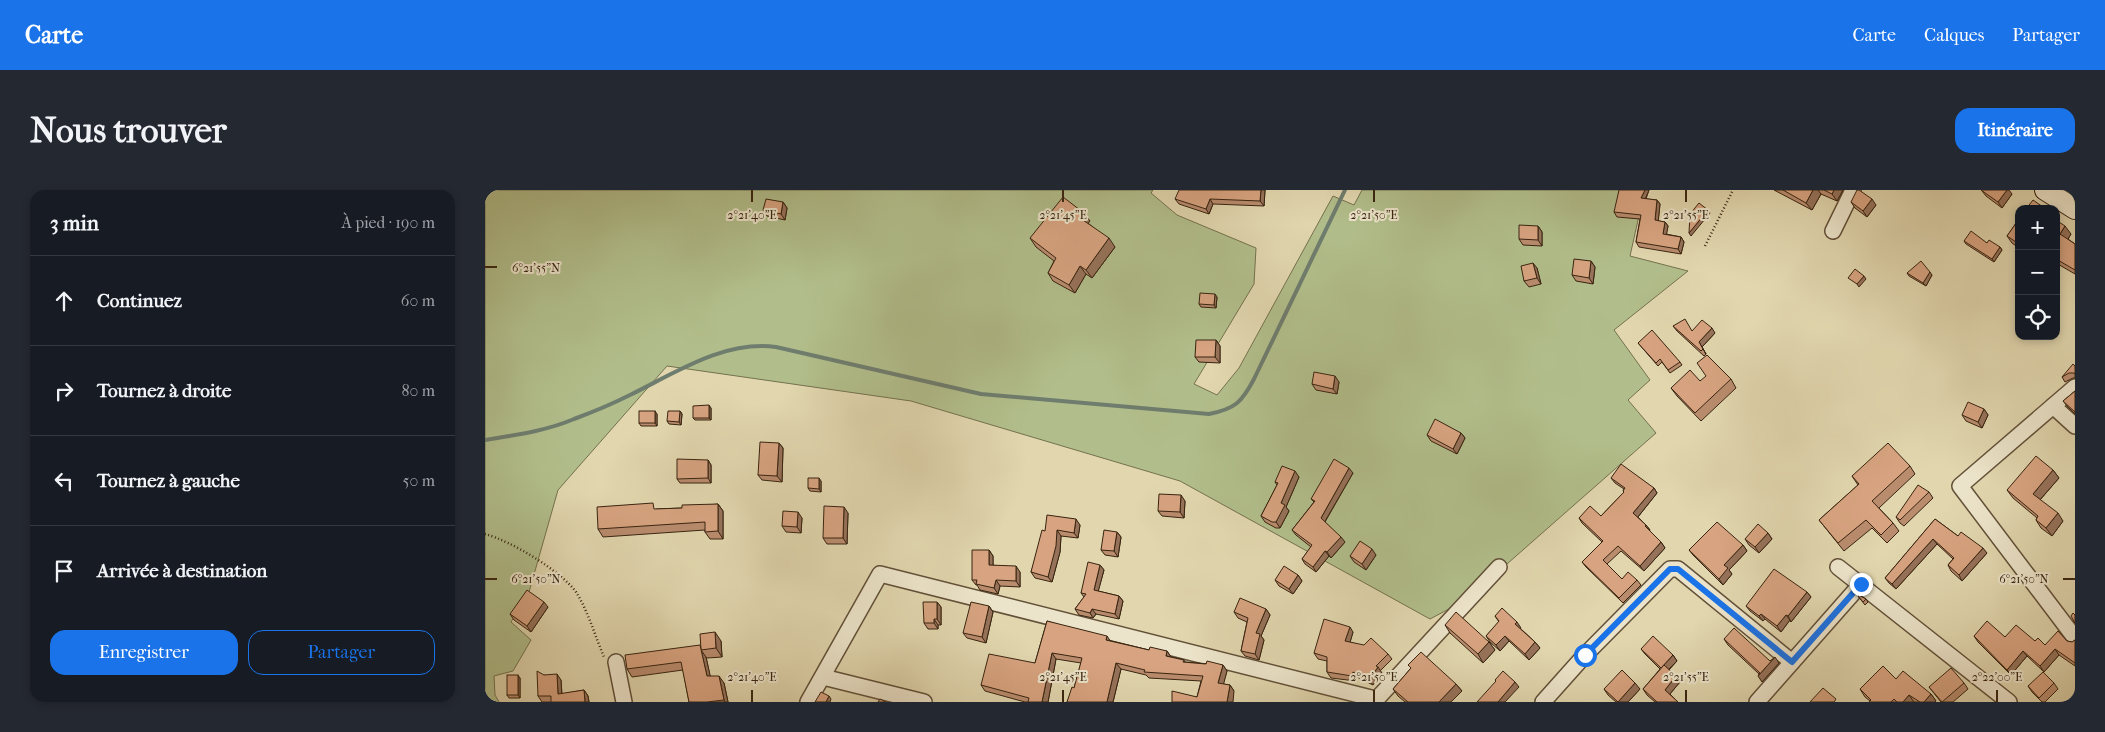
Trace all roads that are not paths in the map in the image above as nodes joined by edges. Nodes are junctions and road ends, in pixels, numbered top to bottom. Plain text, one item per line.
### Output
1 (1853, 190) edge
2 (2045, 190) edge
3 (2075, 209) edge
4 (1833, 231) dead end
5 (2075, 387) edge
6 (2053, 406) junction
7 (2075, 426) edge
8 (1499, 567) dead end
9 (1838, 567) dead end
10 (1861, 584) junction
11 (2075, 638) edge
12 (610, 660) road end
13 (1792, 662) junction
14 (823, 677) junction
15 (1374, 701) edge
16 (624, 702) edge
17 (809, 702) edge
18 (924, 702) edge
19 (1543, 702) edge
20 (1757, 702) edge
21 (2009, 702) edge

1 - 4 street
2 - 3 main road
5 - 6 street
6 - 7 street
6 - 11 street
8 - 15 street
9 - 10 street
10 - 13 street
10 - 21 street
12 - 16 street
13 - 19 street
13 - 20 street
14 - 15 street
14 - 17 street
14 - 18 street

